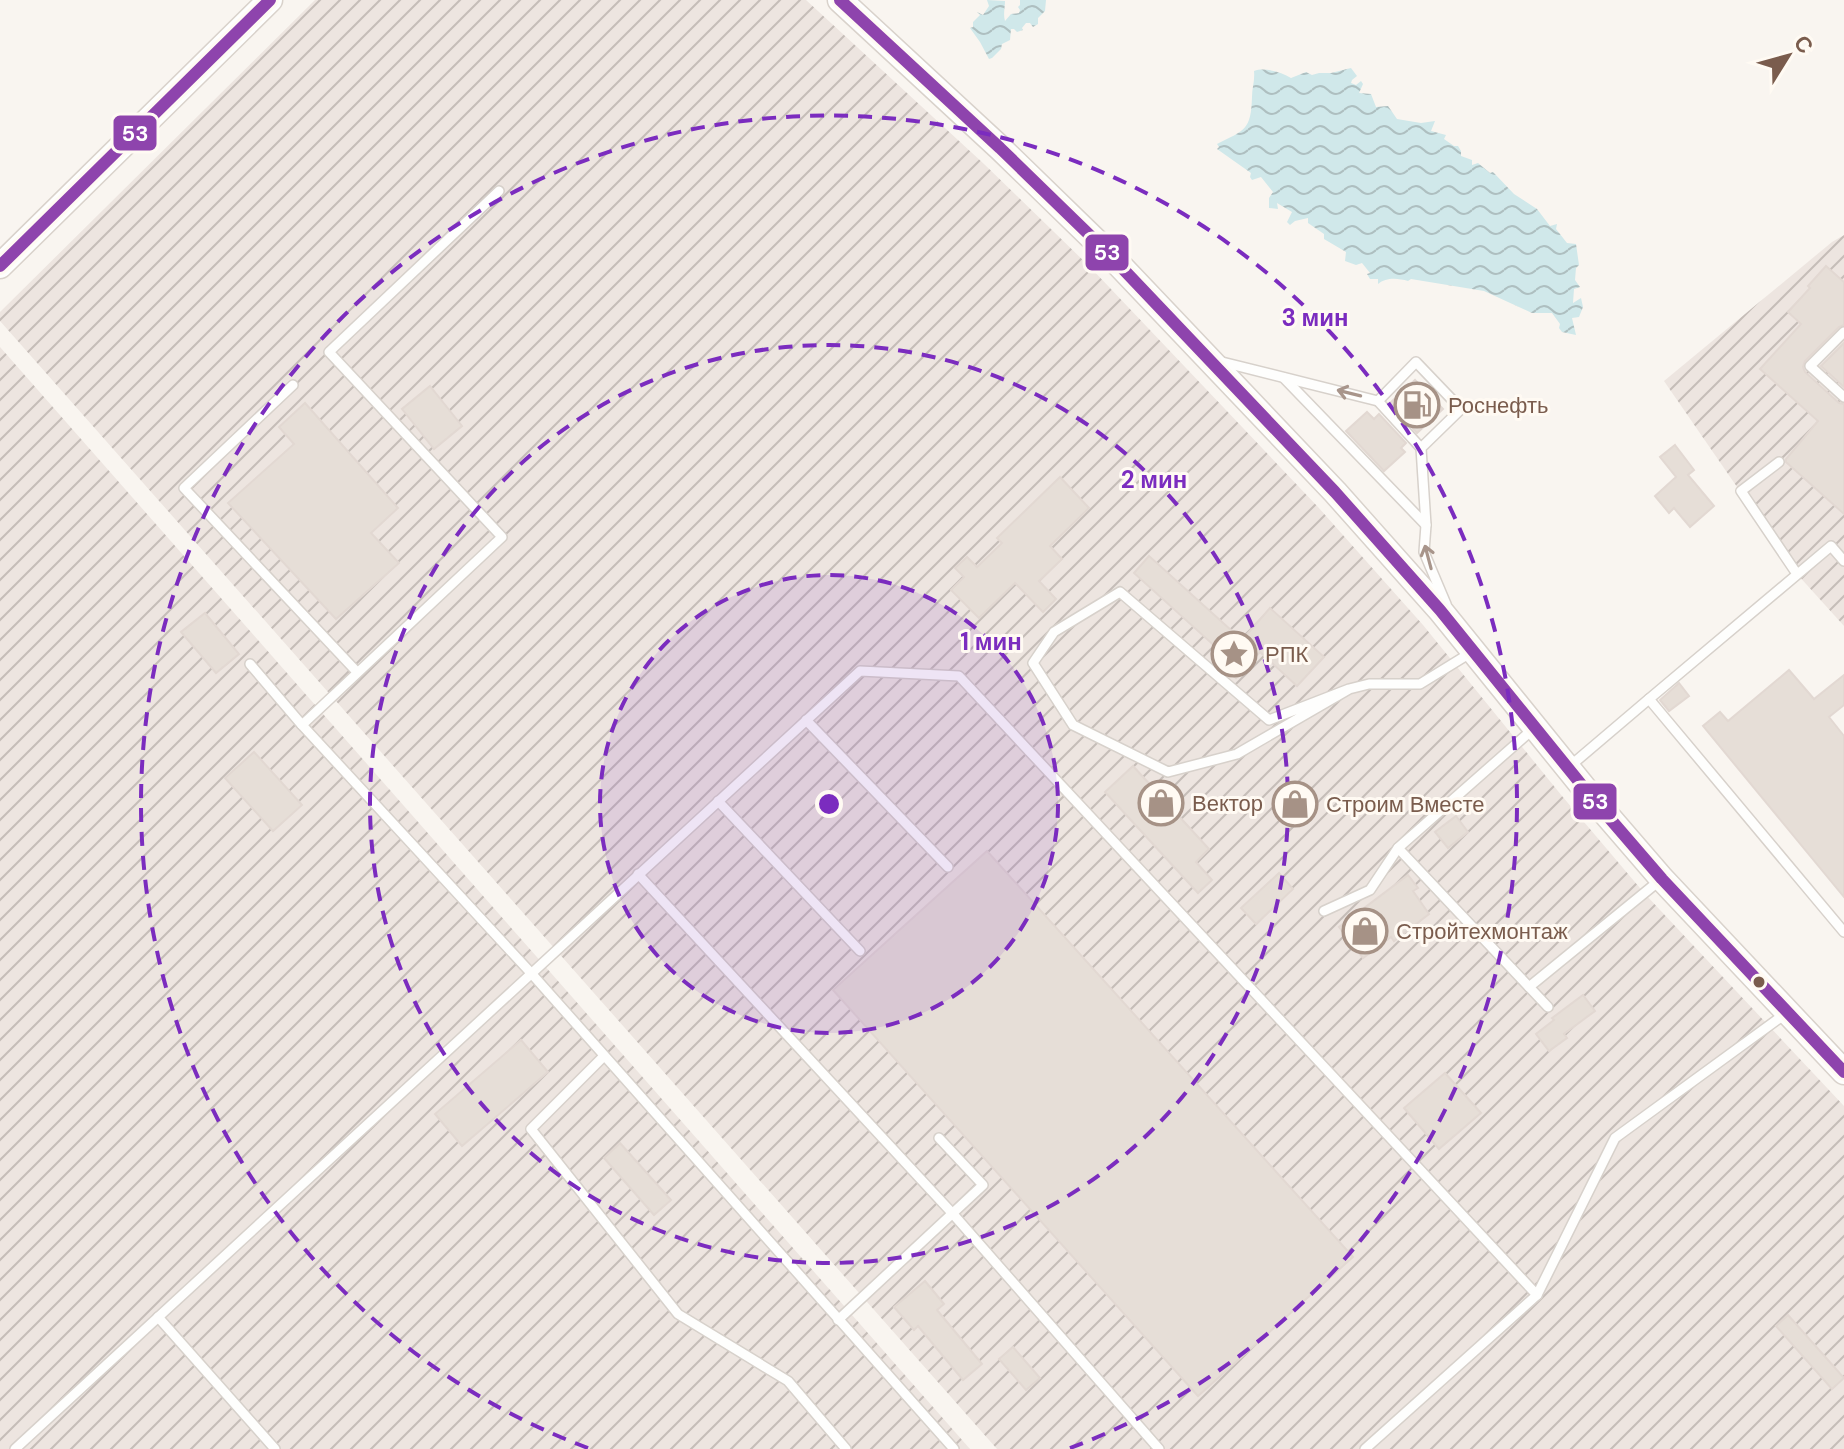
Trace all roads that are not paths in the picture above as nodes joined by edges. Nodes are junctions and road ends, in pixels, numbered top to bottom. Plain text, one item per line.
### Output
1 (270, 0) edge
2 (840, 0) edge
3 (499, 191) dead end
4 (0, 266) edge
5 (1844, 332) edge
6 (1207, 358) junction
7 (1284, 378) junction
8 (293, 385) dead end
9 (1844, 397) edge
10 (1378, 401) junction
11 (1421, 448) junction
12 (1779, 462) dead end
13 (1426, 525) junction
14 (1844, 561) edge
15 (1797, 574) junction
16 (1456, 629) junction
17 (1474, 651) junction
18 (250, 664) dead end
19 (357, 672) junction
20 (1349, 689) junction
21 (1649, 699) junction
22 (806, 720) junction
23 (302, 725) junction
24 (1535, 727) junction
25 (1568, 768) junction
26 (718, 801) junction
27 (1398, 848) junction
28 (948, 867) dead end
29 (638, 874) junction
30 (1662, 879) junction
31 (1324, 911) dead end
32 (1844, 932) edge
33 (860, 951) dead end
34 (531, 973) junction
35 (1529, 987) junction
36 (1548, 1007) dead end
37 (1787, 1013) junction
38 (604, 1056) junction
39 (1844, 1072) edge
40 (939, 1138) dead end
41 (953, 1214) junction
42 (1537, 1295) junction
43 (158, 1317) junction
44 (838, 1320) junction
45 (15, 1449) edge
46 (275, 1449) edge
47 (846, 1449) edge
48 (954, 1449) edge
49 (1159, 1449) edge
50 (1365, 1449) edge

1 - 4 street
2 - 6 street
3 - 19 lane
5 - 9 lane
6 - 7 lane
6 - 16 street
10 -> 7 lane
7 - 13 lane
8 - 19 lane
10 - 11 lane
10 - 11 lane
11 - 13 lane
12 - 15 lane
16 -> 13 lane
14 - 15 lane
15 - 21 lane
16 - 17 street
17 - 20 lane
17 - 24 street
18 - 23 lane
19 - 23 lane
20 - 20 lane
21 - 25 lane
21 - 32 lane
22 - 26 lane
22 - 28 lane
22 - 42 lane
23 - 34 lane
24 - 25 street
24 - 27 lane
25 - 30 street
26 - 29 lane
26 - 33 lane
27 - 31 lane
27 - 35 lane
29 - 34 lane
29 - 41 lane
30 - 35 lane
30 - 37 street
34 - 38 lane
34 - 43 lane
35 - 36 lane
37 - 39 street
37 - 42 lane
38 - 44 lane
38 - 47 lane
40 - 41 lane
41 - 44 lane
41 - 49 lane
42 - 50 lane
43 - 45 lane
43 - 46 lane
44 - 48 lane

